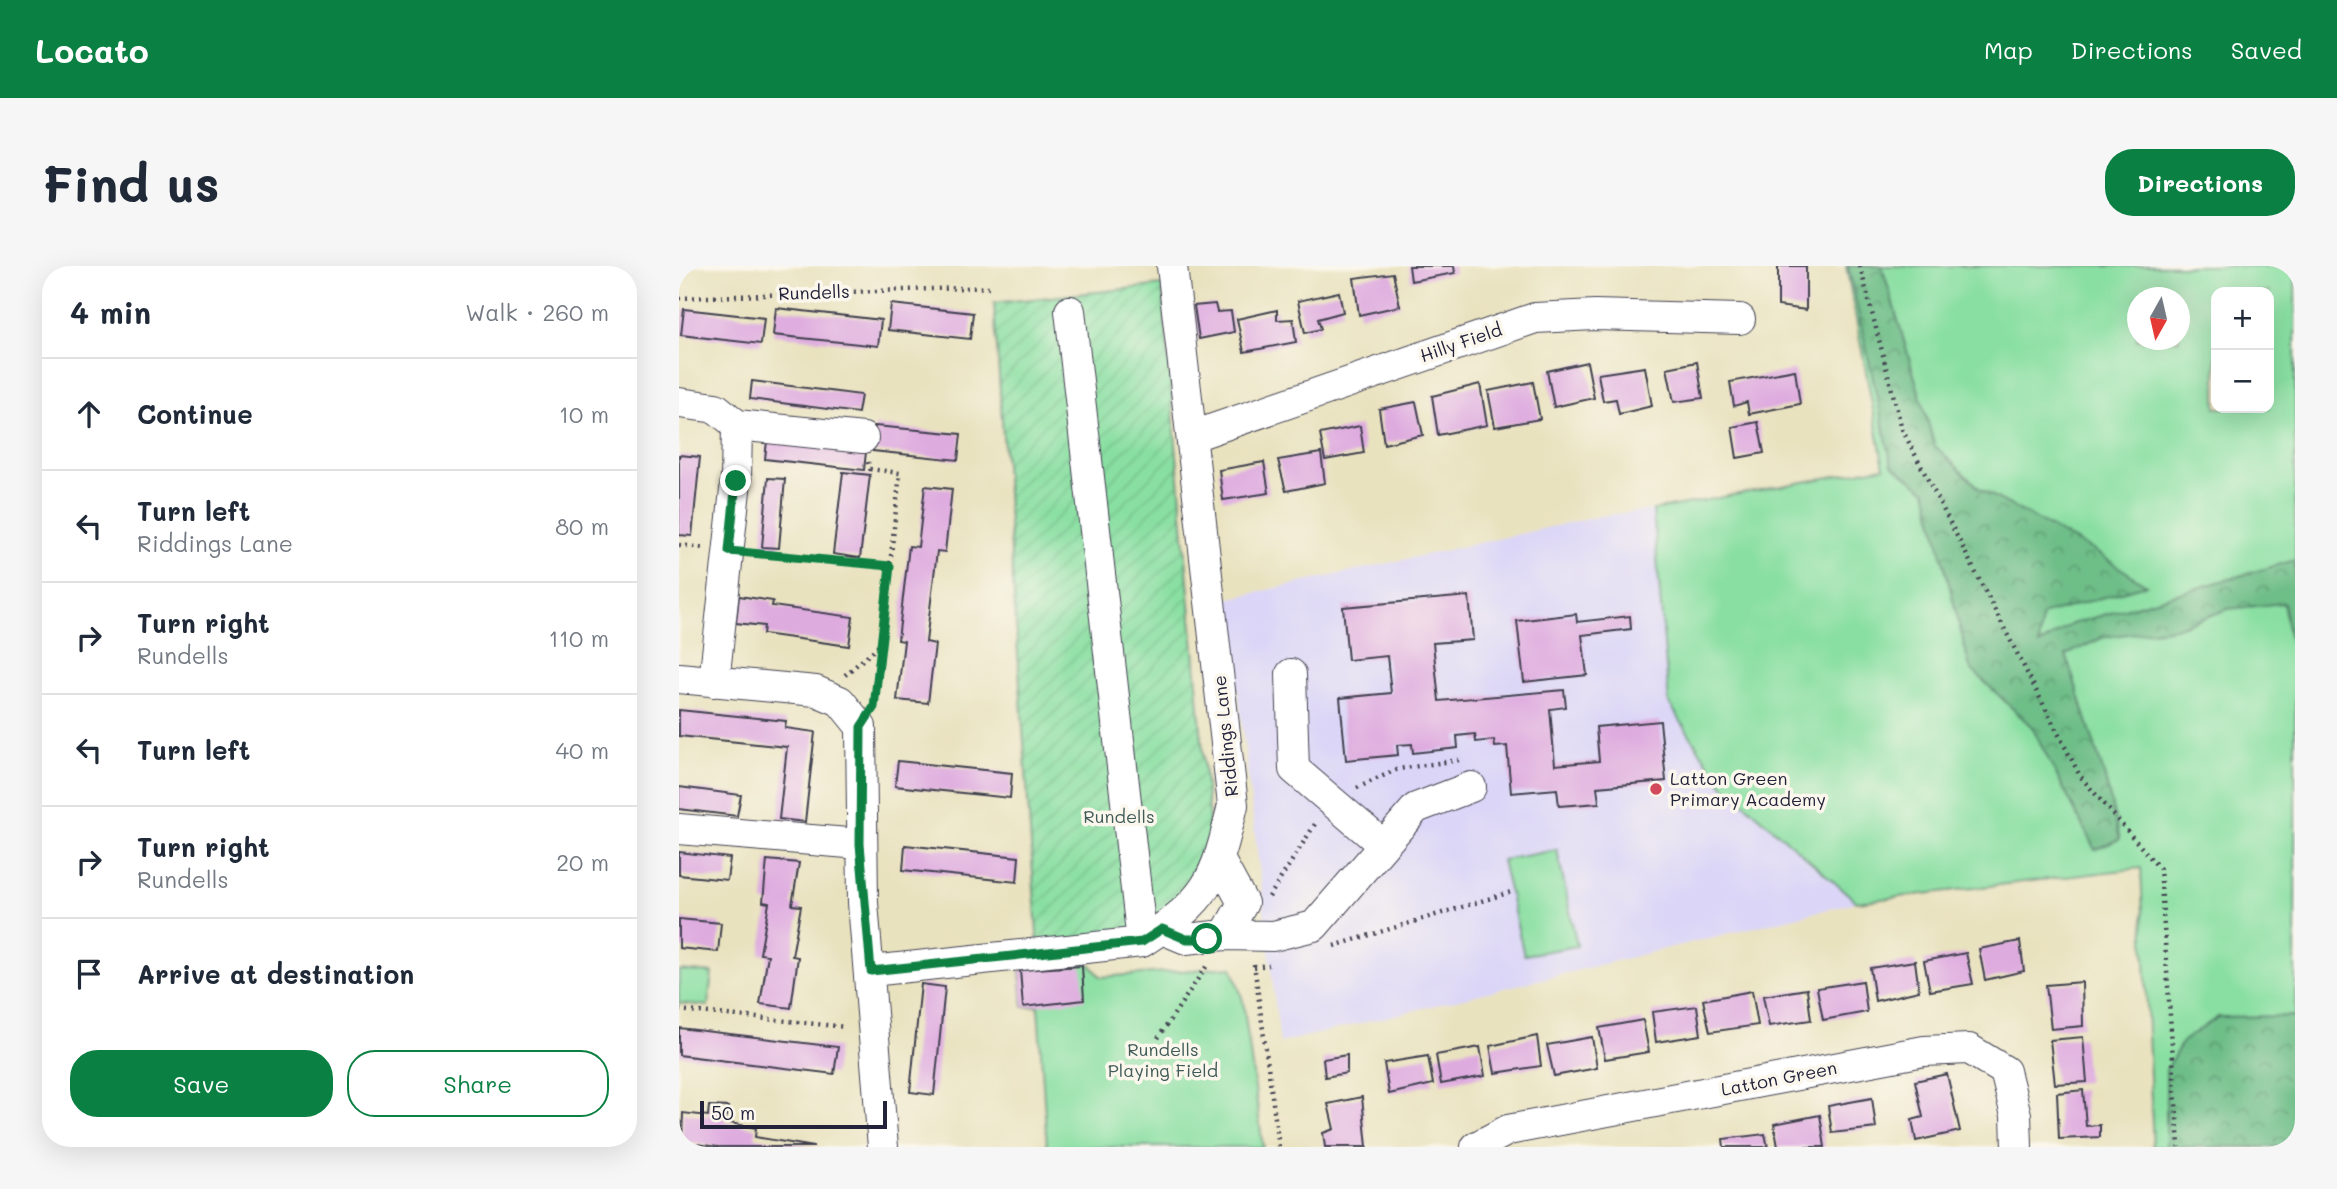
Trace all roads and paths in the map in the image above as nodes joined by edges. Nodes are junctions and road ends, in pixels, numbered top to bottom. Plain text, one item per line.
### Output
1 (1173, 266) edge
2 (1860, 266) edge
3 (991, 287) dead end
4 (679, 298) edge
5 (1070, 311) dead end
6 (1740, 319) dead end
7 (679, 403) edge
8 (737, 425) junction
9 (1193, 436) junction
10 (863, 438) dead end
11 (900, 473) dead end
12 (679, 545) edge
13 (729, 551) junction
14 (890, 566) junction
15 (881, 644) junction
16 (1291, 674) dead end
17 (679, 678) edge
18 (714, 682) junction
19 (831, 696) junction
20 (861, 727) junction
21 (1471, 787) dead end
22 (679, 829) edge
23 (860, 844) junction
24 (1382, 844) junction
25 (1220, 861) junction
26 (1511, 892) dead end
27 (1225, 935) junction
28 (1152, 936) junction
29 (1325, 949) dead end
30 (1253, 956) dead end
31 (1272, 965) dead end
32 (1254, 967) junction
33 (871, 971) junction
34 (679, 1010) edge
35 (875, 1029) junction
36 (883, 1147) edge
37 (1279, 1147) edge
38 (1476, 1147) edge
39 (2017, 1147) edge
40 (2179, 1147) edge

1 - 9 street, Riddings Lane
2 - 40 path
3 - 4 path, Rundells
5 - 28 street
6 - 9 street, Hilly Field
7 - 8 street
8 - 10 street
8 - 13 street
9 - 25 street, Riddings Lane
11 - 14 path
12 - 13 path
13 - 14 path
13 - 18 street
14 - 15 path
15 - 19 path
15 - 20 path
16 - 24 street
17 - 18 street
18 - 19 street
19 - 20 street
20 - 23 street
21 - 24 street
22 - 23 street
23 - 33 street
24 - 27 street
25 - 27 street
25 - 28 street, Riddings Lane
26 - 29 path
27 - 28 street
28 - 33 street
30 - 32 path
31 - 32 path
32 - 37 path
33 - 35 street
34 - 35 path
35 - 36 street
38 - 39 street, Latton Green

